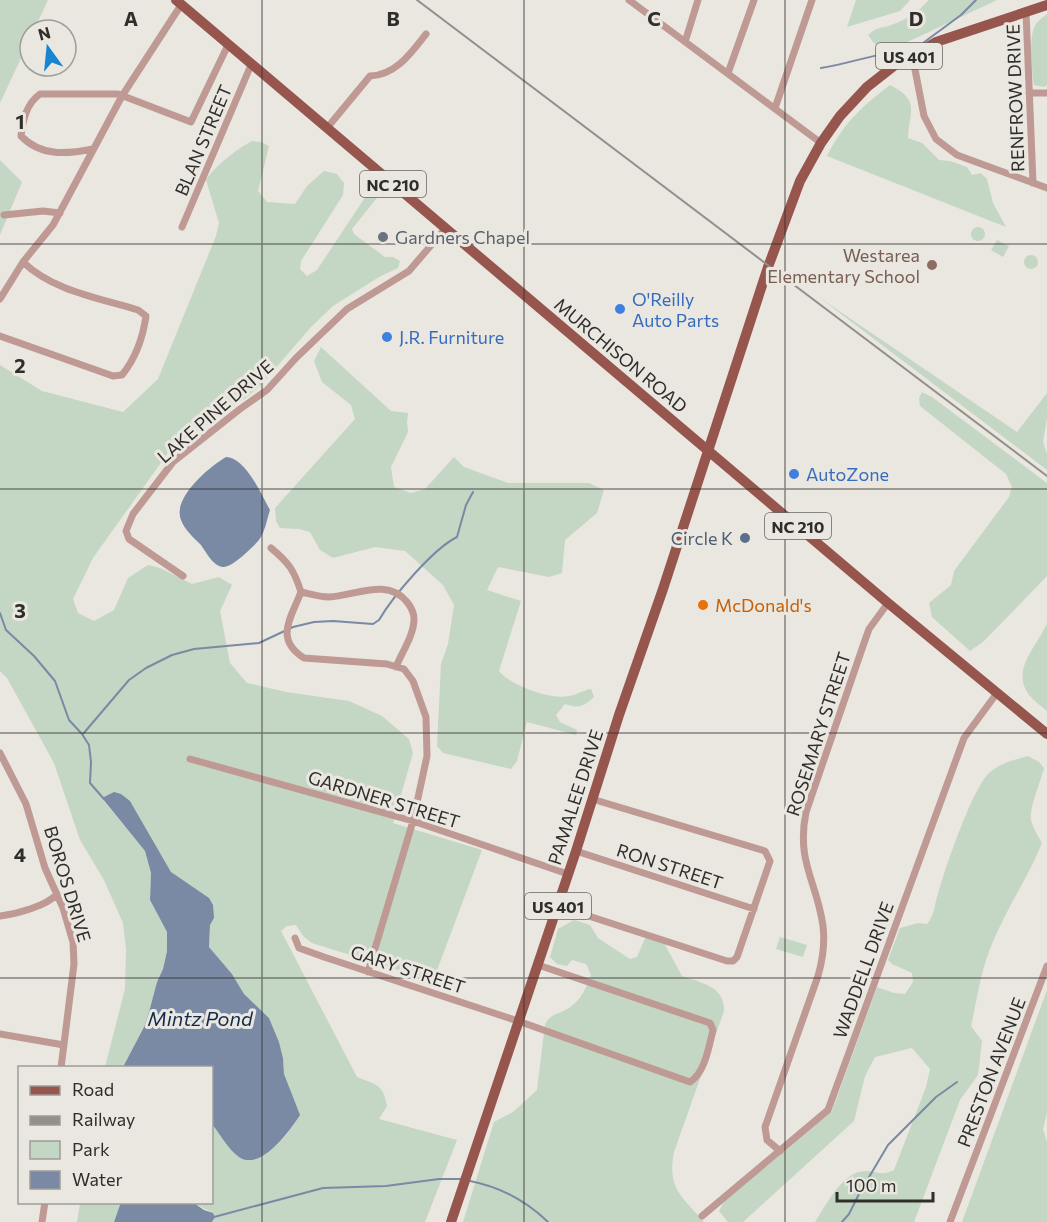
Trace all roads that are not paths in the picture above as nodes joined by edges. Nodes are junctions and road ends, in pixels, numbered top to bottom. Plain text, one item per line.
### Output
1 (628, 0) edge
2 (698, 0) edge
3 (754, 0) edge
4 (812, 0) edge
5 (179, 2) edge
6 (638, 3) edge
7 (1047, 5) edge
8 (1026, 12) junction
9 (426, 34) dead end
10 (685, 42) junction
11 (228, 45) junction
12 (912, 54) junction
13 (251, 65) junction
14 (728, 73) junction
15 (1029, 93) junction
16 (1047, 93) edge
17 (122, 96) junction
18 (775, 108) junction
19 (327, 128) junction
20 (820, 143) junction
21 (93, 149) junction
22 (1033, 183) junction
23 (1047, 188) edge
24 (60, 213) junction
25 (4, 215) dead end
26 (182, 227) dead end
27 (445, 229) junction
28 (23, 262) junction
29 (0, 299) edge
30 (0, 336) edge
31 (708, 449) junction
32 (270, 548) dead end
33 (183, 576) dead end
34 (301, 592) junction
35 (888, 603) junction
36 (396, 666) junction
37 (997, 693) junction
38 (1047, 734) edge
39 (0, 753) edge
40 (190, 759) dead end
41 (591, 799) junction
42 (413, 821) junction
43 (576, 851) junction
44 (568, 874) junction
45 (57, 894) junction
46 (558, 906) junction
47 (754, 909) junction
48 (0, 916) edge
49 (295, 938) dead end
50 (538, 965) junction
51 (1047, 966) edge
52 (368, 972) junction
53 (518, 1021) junction
54 (0, 1034) edge
55 (64, 1045) junction
56 (61, 1066) edge
57 (780, 1151) junction
58 (45, 1204) edge
59 (702, 1216) dead end
60 (42, 1222) edge
61 (451, 1222) edge
62 (950, 1222) edge

1 - 6 street
2 - 10 street
3 - 14 street
4 - 18 street
5 - 11 main road, MURCHISON ROAD / NC 210
5 - 17 street
6 - 10 street
7 - 8 main road, US 401
8 - 12 main road, US 401
8 - 15 street, RENFROW DRIVE
9 - 19 street
10 - 14 street
11 - 13 main road, MURCHISON ROAD / NC 210
11 - 17 street
12 - 20 main road, US 401
12 - 22 street
13 - 19 main road, MURCHISON ROAD / NC 210
13 - 26 street, BLAN STREET
14 - 18 street
15 - 16 street
15 - 22 street, RENFROW DRIVE
17 - 21 street
17 - 21 street
18 - 20 street
19 - 27 main road, MURCHISON ROAD / NC 210
20 - 31 main road, US 401
21 - 24 street
22 - 23 street
24 - 25 street
24 - 28 street
27 - 31 main road, MURCHISON ROAD / NC 210
27 - 33 street, LAKE PINE DRIVE
28 - 29 street
28 - 30 street
31 - 35 main road, MURCHISON ROAD / NC 210
31 - 41 main road, PAMALEE DRIVE / US 401
32 - 34 street
34 - 36 street
34 - 36 street
35 - 37 main road, MURCHISON ROAD / NC 210
35 - 57 street, ROSEMARY STREET
36 - 42 street
37 - 38 main road, MURCHISON ROAD / NC 210
37 - 57 street, WADDELL DRIVE
39 - 45 street, BOROS DRIVE
40 - 42 street, GARDNER STREET
41 - 43 main road, PAMALEE DRIVE / US 401
41 - 47 street
42 - 44 street, GARDNER STREET
42 - 52 street
43 - 44 main road, PAMALEE DRIVE / US 401
43 - 47 street, RON STREET
44 - 46 main road, PAMALEE DRIVE / US 401
45 - 48 street
45 - 55 street, BOROS DRIVE
46 - 47 street
46 - 50 main road, PAMALEE DRIVE / US 401
49 - 52 street, GARY STREET
50 - 53 main road, PAMALEE DRIVE / US 401
50 - 53 street, GARY STREET
51 - 62 street, PRESTON AVENUE
52 - 53 street, GARY STREET
53 - 61 main road, PAMALEE DRIVE / US 401
54 - 55 street
55 - 56 street, BOROS DRIVE
57 - 59 street, WADDELL DRIVE
58 - 60 street

